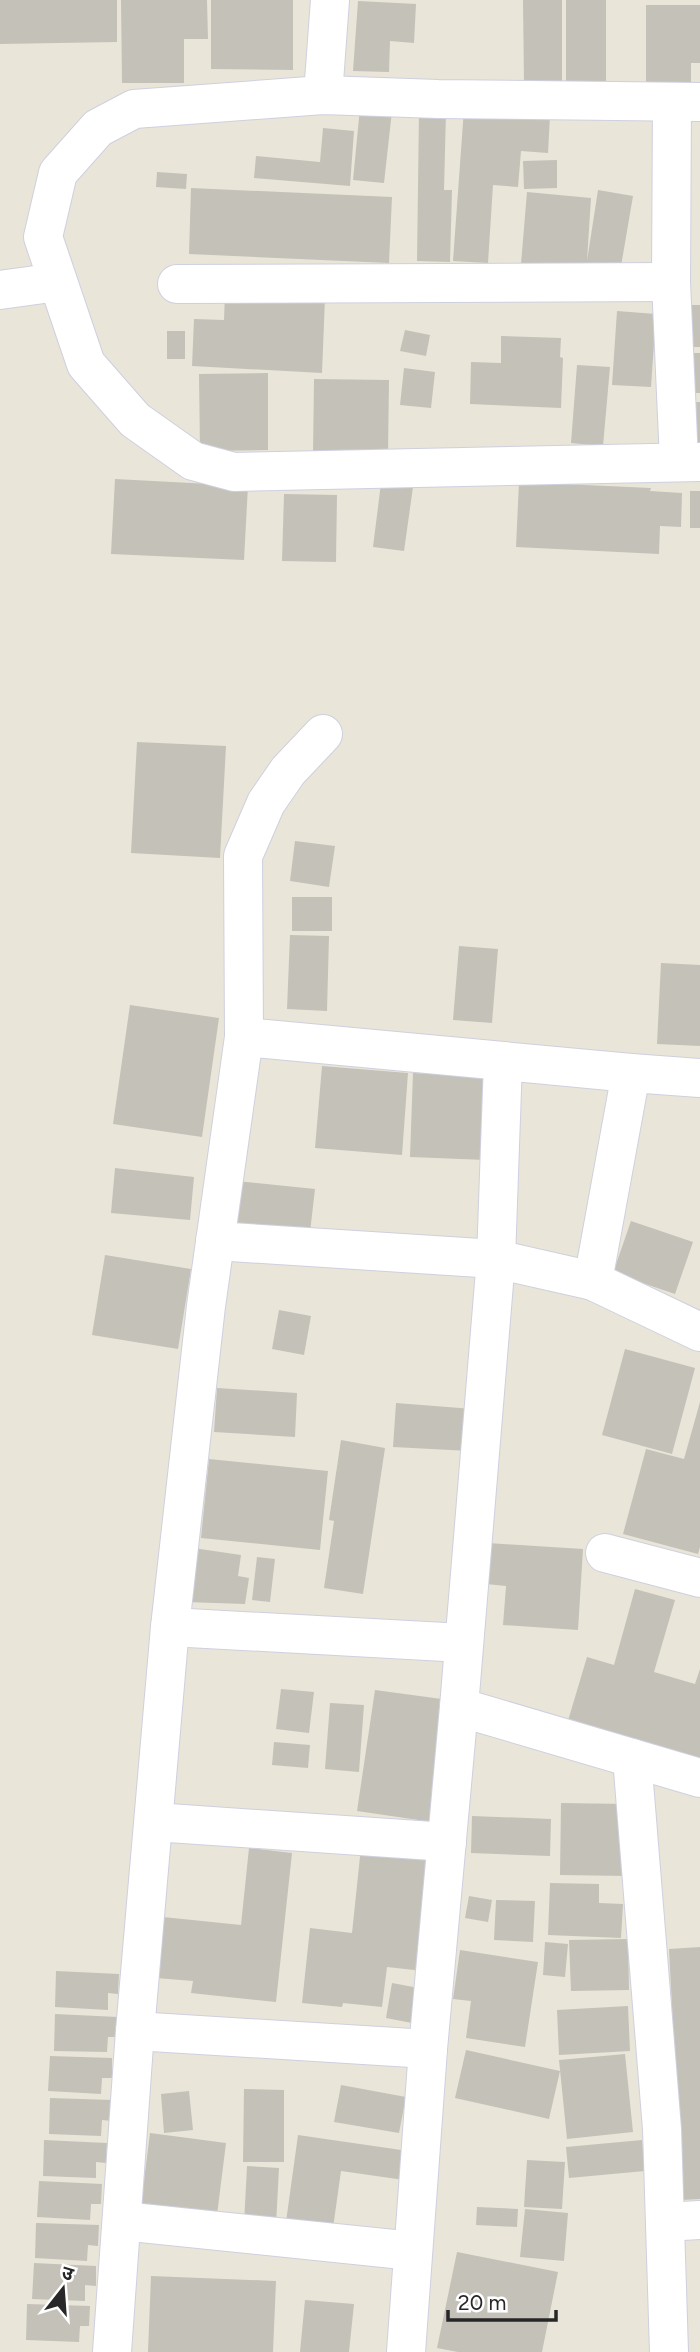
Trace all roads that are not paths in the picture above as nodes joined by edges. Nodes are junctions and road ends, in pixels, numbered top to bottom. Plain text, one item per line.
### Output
1 (330, 0) edge
2 (323, 95) junction
3 (686, 102) edge
4 (58, 282) junction
5 (671, 282) junction
6 (177, 284) dead end
7 (0, 290) edge
8 (690, 462) edge
9 (323, 734) dead end
10 (244, 1037) junction
11 (503, 1061) junction
12 (631, 1073) junction
13 (700, 1078) edge
14 (215, 1241) junction
15 (496, 1259) junction
16 (593, 1281) junction
17 (697, 1320) edge
18 (605, 1553) dead end
19 (700, 1578) edge
20 (170, 1627) junction
21 (463, 1643) junction
22 (459, 1707) junction
23 (632, 1758) junction
24 (700, 1778) edge
25 (153, 1822) junction
26 (447, 1842) junction
27 (135, 2031) junction
28 (428, 2049) junction
29 (122, 2221) junction
30 (682, 2221) edge
31 (413, 2252) junction
32 (112, 2352) edge
33 (406, 2352) edge
34 (669, 2352) edge

1 - 2 street
2 - 3 street
2 - 4 street
3 - 5 street
4 - 7 street
4 - 8 street
5 - 6 street
5 - 8 street
9 - 10 street
10 - 11 street
10 - 14 street
11 - 12 street
11 - 15 street
12 - 13 street
12 - 16 street
14 - 15 street
14 - 20 street
15 - 16 street
15 - 21 street
16 - 17 street
18 - 19 street
20 - 21 street
20 - 25 street
21 - 22 street
22 - 23 street
22 - 26 street
23 - 24 street
23 - 30 street
25 - 26 street
25 - 27 street
26 - 28 street
27 - 28 street
27 - 29 street
28 - 31 street
29 - 31 street
29 - 32 street
30 - 34 street
31 - 33 street

